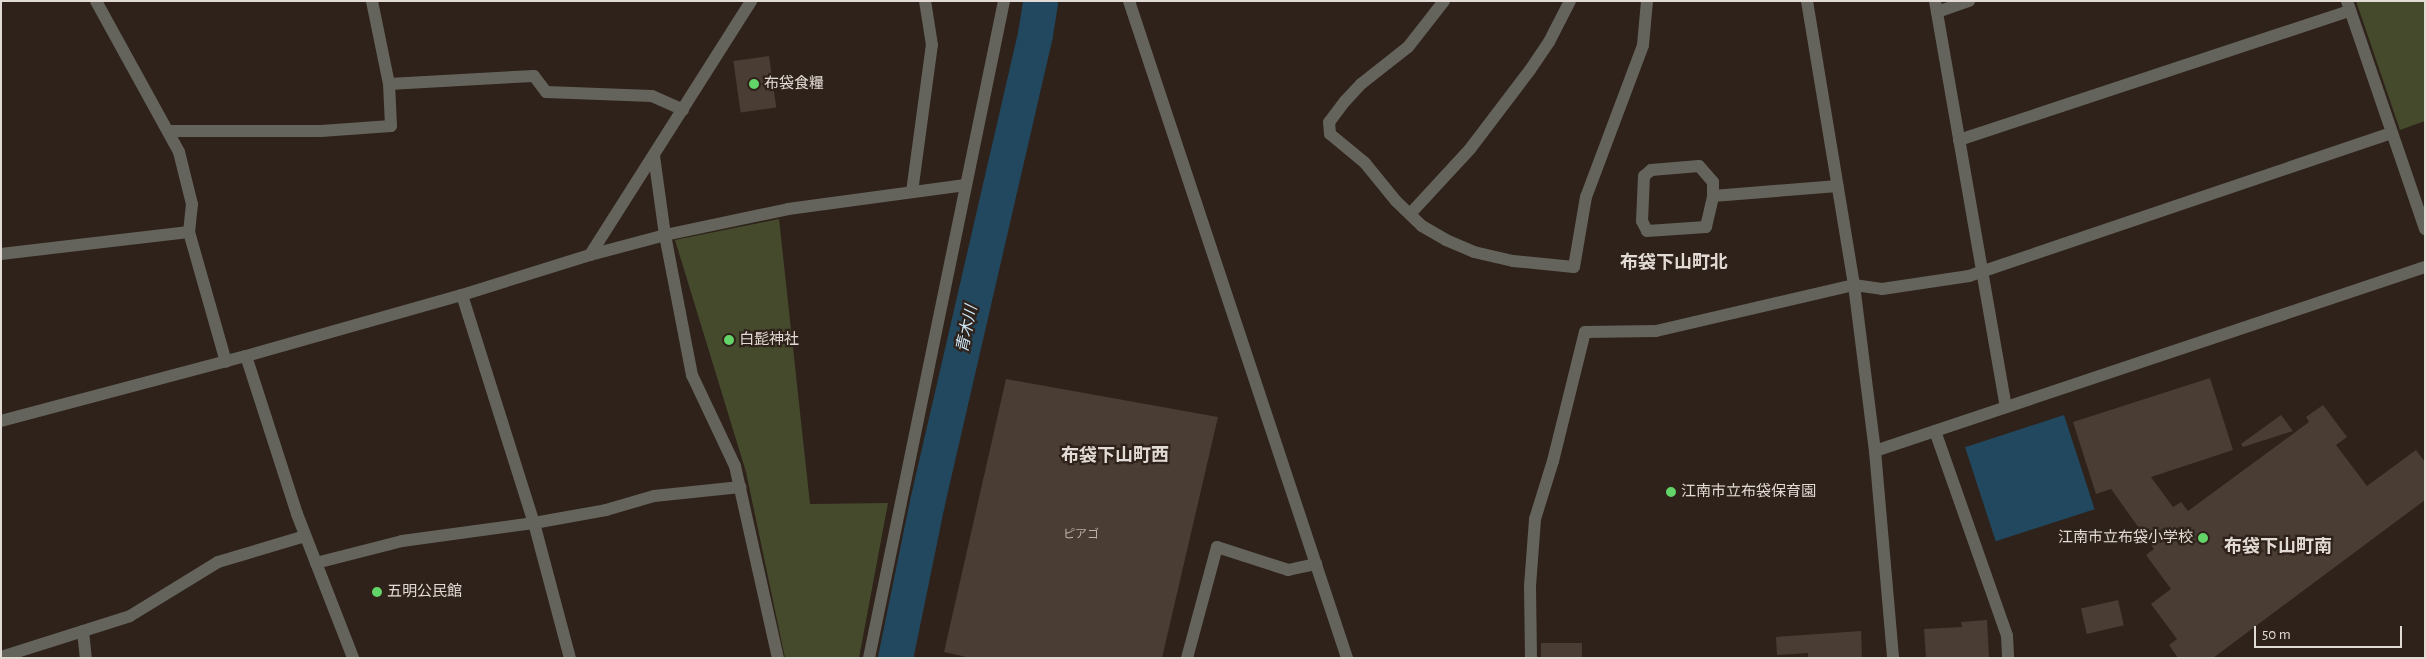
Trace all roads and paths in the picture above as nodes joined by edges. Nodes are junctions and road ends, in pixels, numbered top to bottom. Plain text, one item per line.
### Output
1 (96, 1) edge
2 (372, 1) edge
3 (751, 1) edge
4 (925, 1) edge
5 (1004, 1) edge
6 (1129, 1) edge
7 (1444, 1) edge
8 (1570, 1) edge
9 (1646, 1) edge
10 (1807, 1) edge
11 (1969, 1) edge
12 (2348, 6) edge
13 (1936, 7) edge
14 (388, 84) junction
15 (683, 110) junction
16 (169, 131) junction
17 (2392, 134) junction
18 (1959, 140) junction
19 (654, 156) junction
20 (965, 185) junction
21 (1838, 186) junction
22 (912, 192) junction
23 (1713, 196) junction
24 (1410, 214) junction
25 (2425, 228) edge
26 (189, 232) junction
27 (665, 235) junction
28 (1, 254) edge
29 (590, 254) junction
30 (2425, 267) edge
31 (1982, 272) junction
32 (1854, 285) junction
33 (462, 296) junction
34 (246, 356) junction
35 (226, 362) junction
36 (2006, 407) junction
37 (1, 421) edge
38 (1934, 431) junction
39 (1875, 451) junction
40 (741, 487) junction
41 (534, 523) junction
42 (305, 536) junction
43 (316, 563) junction
44 (1316, 564) junction
45 (83, 631) junction
46 (1, 657) edge
47 (86, 658) edge
48 (353, 658) edge
49 (570, 658) edge
50 (778, 658) edge
51 (869, 658) edge
52 (1186, 658) edge
53 (1347, 658) edge
54 (1530, 658) edge
55 (1893, 658) edge
56 (2008, 658) edge

1 - 16 street
2 - 14 street
3 - 15 street
4 - 22 street
5 - 20 street
6 - 44 street
7 - 24 street
8 - 24 street
9 - 24 street
10 - 21 street
11 - 13 street
12 - 17 street
12 - 18 street
13 - 18 street
14 - 15 street
14 - 16 street
15 - 19 street
16 - 26 street
17 - 25 street
17 - 31 street
18 - 31 street
19 - 27 street
19 - 29 street
20 - 22 street
20 - 51 street
21 - 23 street
21 - 32 street
22 - 27 street
23 - 23 street
26 - 28 street
26 - 35 street
27 - 29 street
27 - 40 street
29 - 33 street
30 - 36 street
31 - 32 street
31 - 36 street
32 - 39 street
32 - 54 street
33 - 34 street
33 - 41 street
34 - 35 street
34 - 42 street
35 - 37 street
36 - 38 street
38 - 39 street
38 - 56 street
39 - 55 street
40 - 41 street
40 - 50 street
41 - 43 street
41 - 49 street
42 - 43 street
42 - 45 street
43 - 48 street
44 - 52 street
44 - 53 street
45 - 46 street
45 - 47 street

